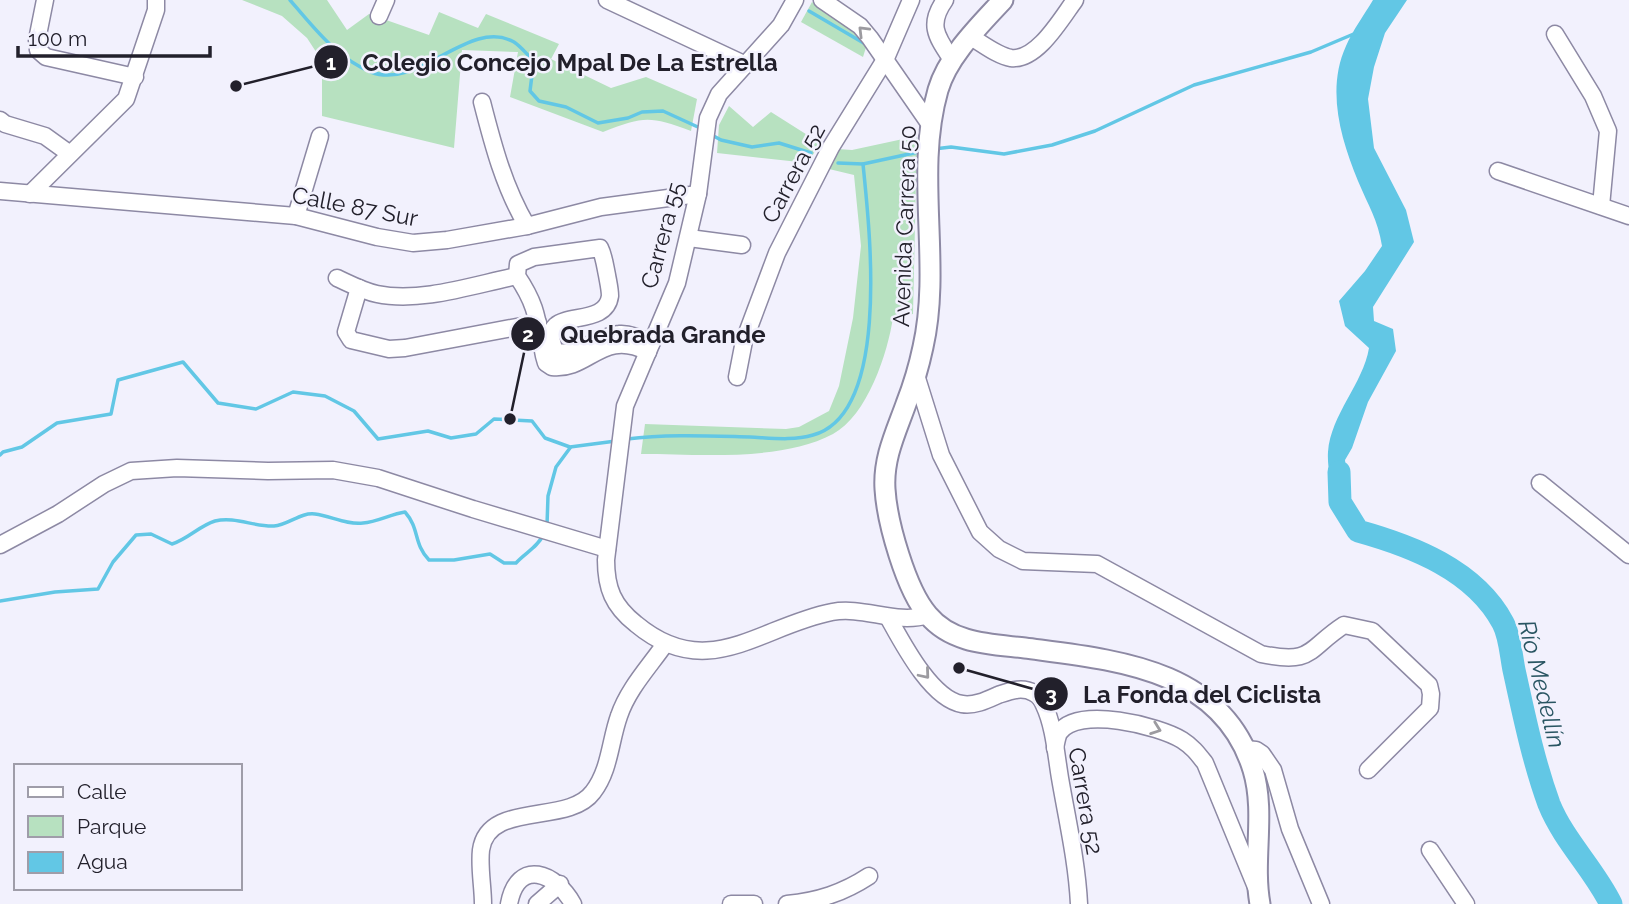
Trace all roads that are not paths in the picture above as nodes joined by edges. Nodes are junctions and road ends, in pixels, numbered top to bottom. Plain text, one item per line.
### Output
1 (45, 0) edge
2 (156, 0) edge
3 (386, 0) edge
4 (607, 0) edge
5 (795, 0) edge
6 (822, 0) edge
7 (911, 0) edge
8 (945, 0) edge
9 (1003, 0) edge
10 (1075, 0) edge
11 (379, 16) dead end
12 (1555, 34) dead end
13 (971, 37) junction
14 (886, 58) junction
15 (953, 60) junction
16 (746, 65) junction
17 (135, 77) junction
18 (482, 102) dead end
19 (0, 120) edge
20 (930, 132) junction
21 (320, 136) dead end
22 (70, 154) junction
23 (1498, 171) dead end
24 (0, 191) edge
25 (30, 194) junction
26 (698, 194) junction
27 (1601, 206) junction
28 (296, 216) junction
29 (1629, 216) edge
30 (527, 226) junction
31 (689, 238) junction
32 (742, 245) dead end
33 (517, 276) junction
34 (337, 278) dead end
35 (359, 288) junction
36 (538, 323) junction
37 (650, 348) junction
38 (916, 375) junction
39 (737, 377) dead end
40 (1540, 483) dead end
41 (0, 545) edge
42 (607, 549) junction
43 (1629, 555) edge
44 (928, 615) junction
45 (888, 617) junction
46 (665, 644) junction
47 (1055, 748) junction
48 (1245, 749) junction
49 (1368, 770) dead end
50 (1430, 850) dead end
51 (869, 876) dead end
52 (560, 884) junction
53 (1259, 898) edge
54 (483, 904) edge
55 (509, 904) edge
56 (537, 904) edge
57 (573, 904) edge
58 (731, 904) edge
59 (754, 904) edge
60 (787, 904) edge
61 (1079, 904) edge
62 (1321, 904) edge
63 (1466, 904) edge

1 - 17 street
2 - 17 street
3 - 11 street
4 - 16 street
5 - 16 street, Carrera 55
14 -> 6 street
7 - 14 street, Carrera 52
8 - 15 street
9 - 13 main road, Avenida Carrera 50
10 - 13 street
12 - 27 street
13 - 15 main road, Avenida Carrera 50
14 - 20 street
14 - 39 street, Carrera 52
15 - 20 main road, Avenida Carrera 50
16 - 26 street, Carrera 55
17 - 22 street
18 - 30 street
19 - 22 street
20 - 38 main road, Avenida Carrera 50
21 - 28 street
22 - 25 street
23 - 27 street
24 - 25 street, Calle 87 Sur
25 - 28 street, Calle 87 Sur
26 - 30 street, Calle 87 Sur
26 - 31 street, Carrera 55
27 - 29 street
28 - 30 street, Calle 87 Sur
31 - 32 street
31 - 37 street, Carrera 55
33 - 35 street
33 - 36 street
33 - 37 street
34 - 35 street
35 - 36 street
36 - 37 street
37 - 42 street, Carrera 55
38 - 44 main road, Avenida Carrera 50
38 - 49 street
40 - 43 street
41 - 42 street
42 - 46 street, Carrera 55
44 - 45 street
44 - 48 main road, Avenida Carrera 50
45 - 46 street
45 -> 47 street, Carrera 52
46 - 54 street
47 -> 53 street
47 - 61 street, Carrera 52
48 - 53 main road, Avenida Carrera 50
48 - 62 street
50 - 63 street
51 - 60 street
52 - 55 street
52 - 56 street
52 - 57 street
58 - 59 street

